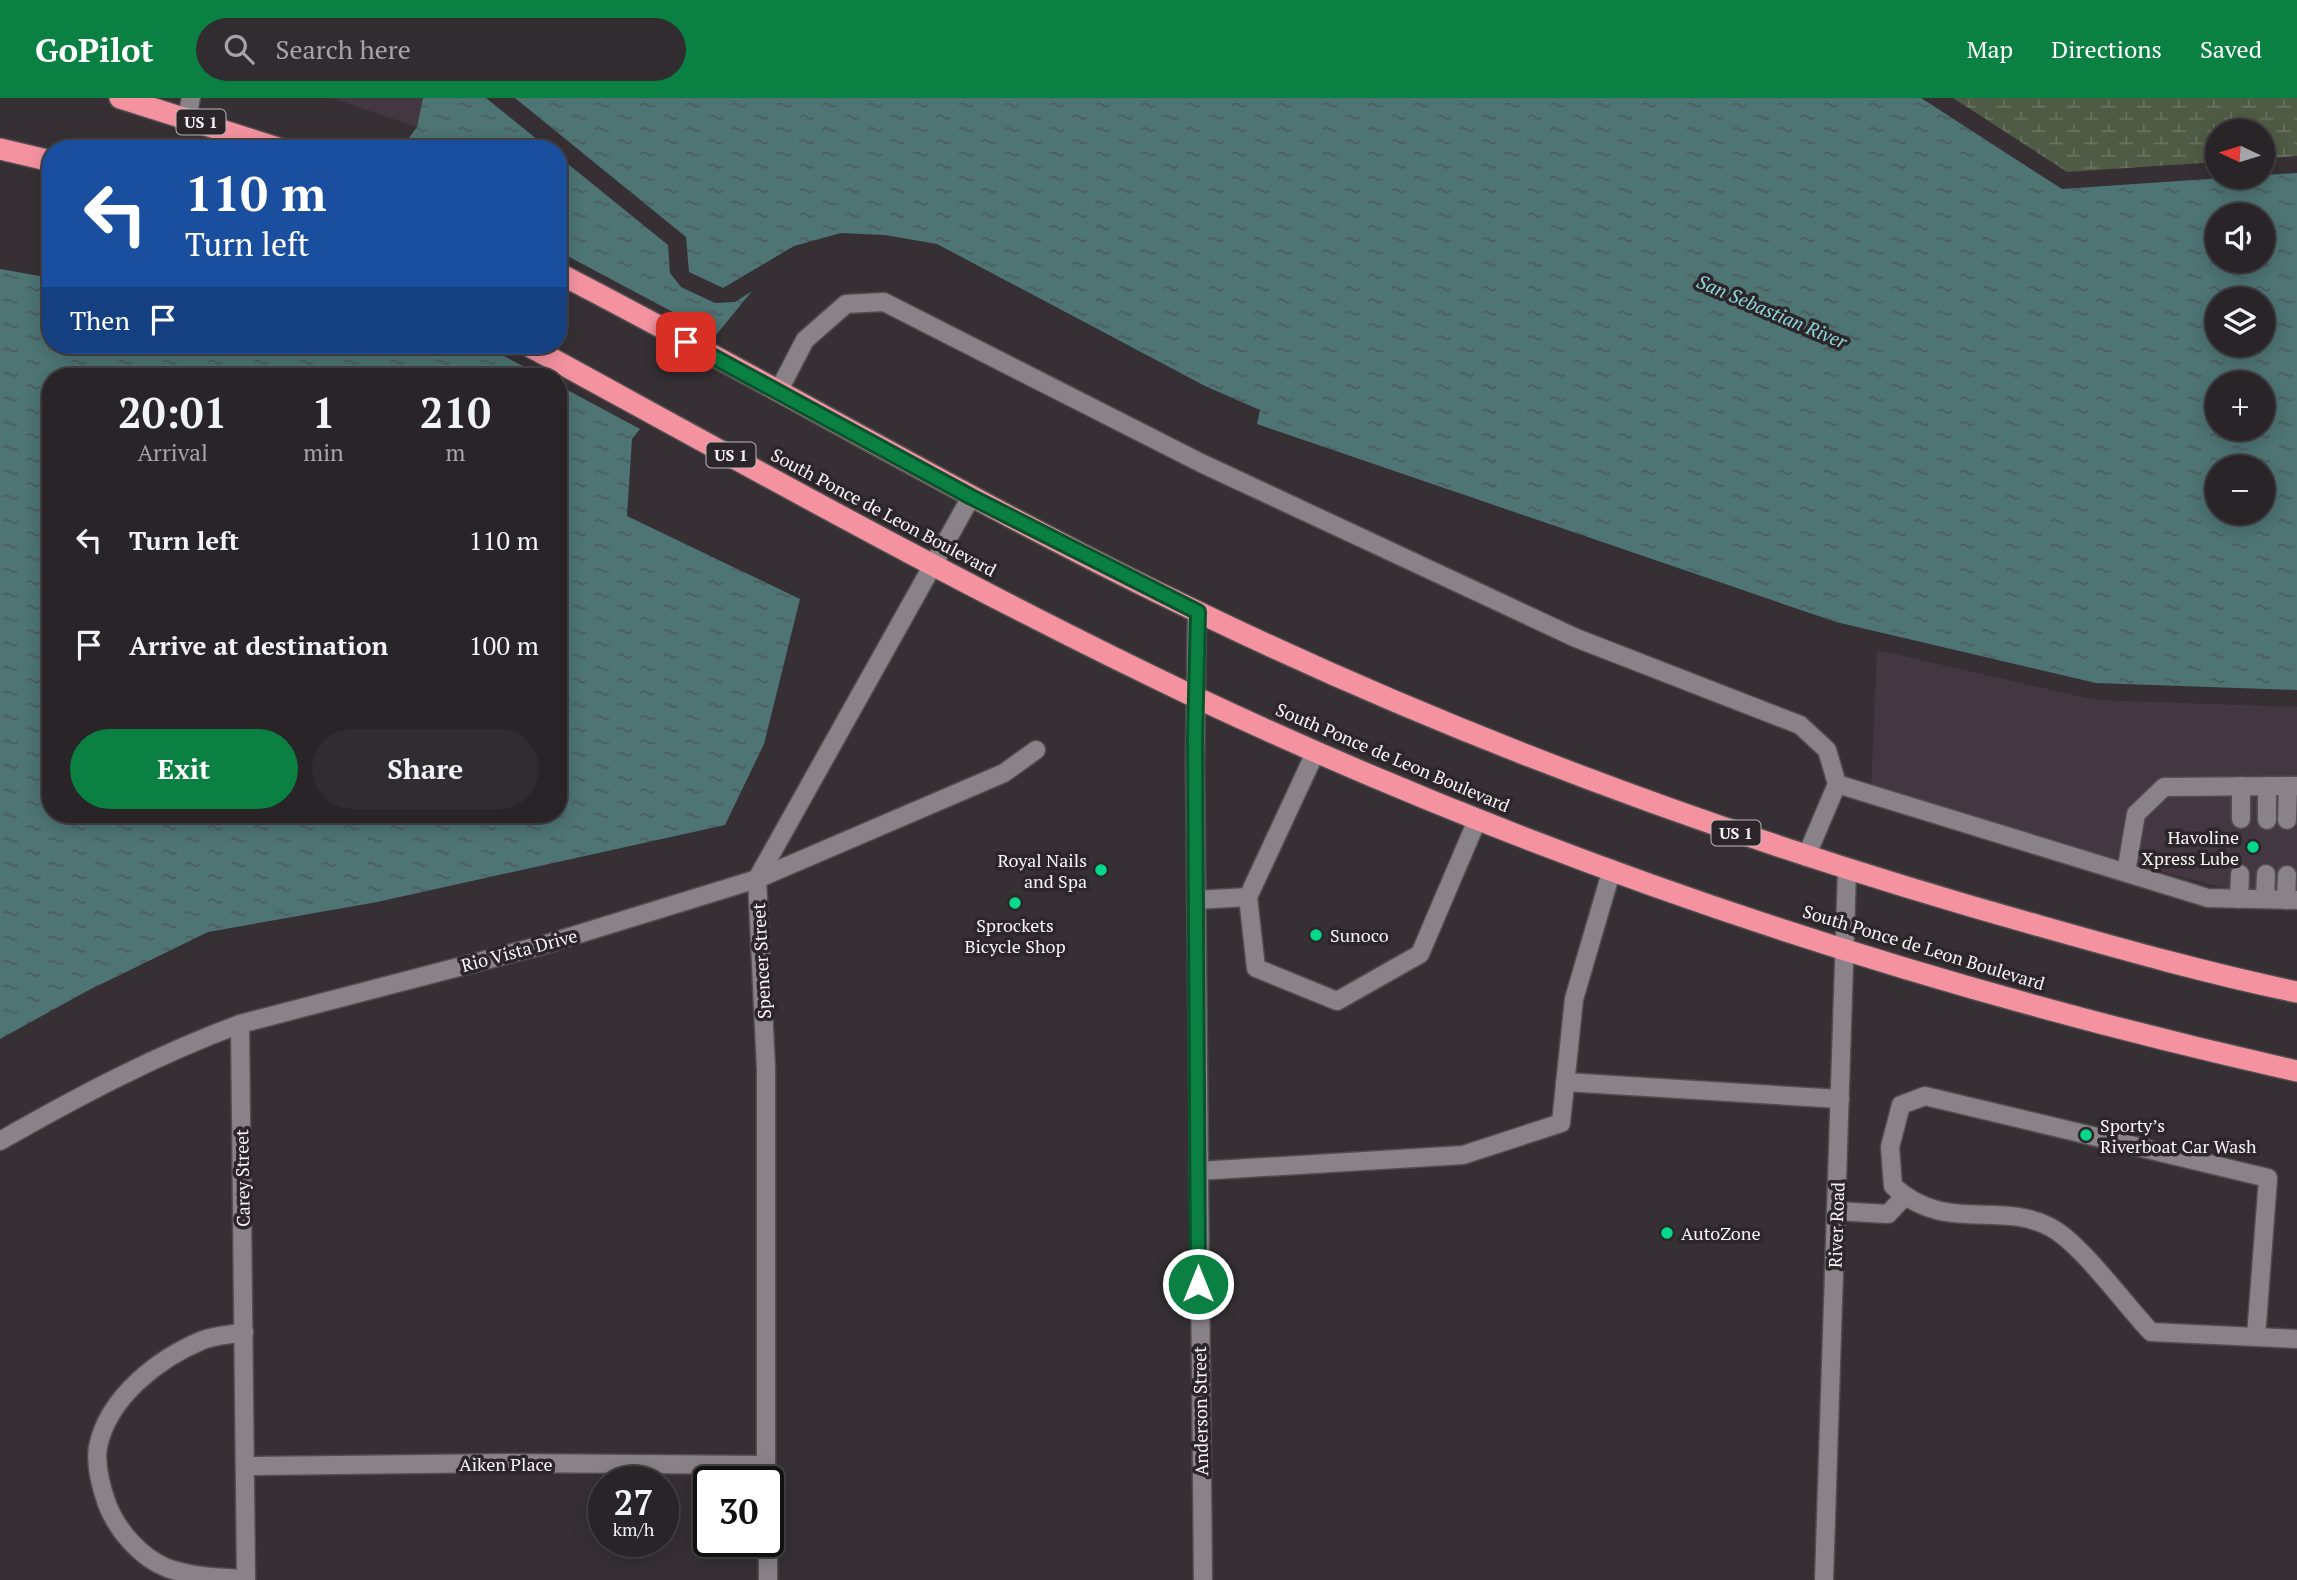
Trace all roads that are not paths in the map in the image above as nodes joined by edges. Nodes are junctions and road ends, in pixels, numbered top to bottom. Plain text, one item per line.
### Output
1 (120, 98) edge
2 (189, 108) edge
3 (261, 140) edge
4 (0, 149) edge
5 (42, 159) edge
6 (567, 278) edge
7 (544, 354) edge
8 (778, 392) junction
9 (971, 497) junction
10 (934, 566) junction
11 (1198, 612) junction
12 (1195, 696) junction
13 (1036, 750) dead end
14 (1316, 751) junction
15 (1838, 784) junction
16 (2241, 786) junction
17 (2267, 786) junction
18 (2292, 786) edge
19 (1478, 818) junction
20 (2241, 819) dead end
21 (2267, 820) dead end
22 (2287, 820) dead end
23 (1806, 856) junction
24 (1612, 869) junction
25 (1847, 871) junction
26 (2126, 872) junction
27 (2240, 874) dead end
28 (2266, 874) dead end
29 (2287, 875) dead end
30 (757, 879) junction
31 (1248, 897) junction
32 (2239, 899) junction
33 (1196, 900) junction
34 (2265, 900) junction
35 (2292, 900) edge
36 (1846, 950) junction
37 (2297, 992) edge
38 (240, 1024) junction
39 (2297, 1071) edge
40 (1565, 1082) junction
41 (1840, 1099) junction
42 (0, 1141) edge
43 (1198, 1171) junction
44 (1905, 1197) junction
45 (1836, 1211) junction
46 (244, 1332) junction
47 (2256, 1337) junction
48 (2297, 1339) edge
49 (246, 1466) junction
50 (766, 1466) edge
51 (693, 1471) edge
52 (768, 1557) edge
53 (246, 1580) edge
54 (768, 1580) edge
55 (1203, 1580) edge
56 (1824, 1580) edge

1 - 2 highway, US 1
2 - 3 highway, US 1
4 - 5 highway
6 - 8 highway, US 1
7 - 10 highway, South Ponce de Leon Boulevard / US 1
8 - 9 highway, US 1
8 - 15 street
9 - 10 street, Spencer Street
9 - 11 highway, US 1
10 - 12 highway, South Ponce de Leon Boulevard / US 1
10 - 30 street, Spencer Street
11 - 12 street, Anderson Street
11 - 23 highway, US 1
12 - 14 highway, South Ponce de Leon Boulevard / US 1
12 - 33 street, Anderson Street
13 - 30 street, Rio Vista Drive
14 - 19 highway, South Ponce de Leon Boulevard / US 1
14 - 31 street
15 - 23 street
15 - 26 street
16 - 17 street
16 - 20 street
16 - 26 street
17 - 18 street
17 - 21 street
18 - 22 street
19 - 24 highway, South Ponce de Leon Boulevard / US 1
19 - 31 street
23 - 25 highway, US 1
24 - 36 highway, South Ponce de Leon Boulevard / US 1
24 - 40 street
25 - 36 street, River Road
25 - 37 highway, US 1
26 - 32 street
27 - 32 street
28 - 34 street
29 - 35 street
30 - 38 street, Rio Vista Drive
30 - 50 street, Spencer Street
31 - 33 street
32 - 34 street
33 - 43 street, Anderson Street
34 - 35 street
36 - 39 highway, South Ponce de Leon Boulevard / US 1
36 - 41 street, River Road
38 - 42 street, Rio Vista Drive
38 - 46 street, Carey Street
40 - 41 street
40 - 43 street
41 - 45 street, River Road
43 - 55 street, Anderson Street
44 - 45 street
44 - 47 street
44 - 47 street
45 - 56 street, River Road
46 - 49 street, Carey Street
46 - 53 street, Carey Street
47 - 48 street
49 - 51 street, Aiken Place
49 - 53 street, Carey Street
52 - 54 street

